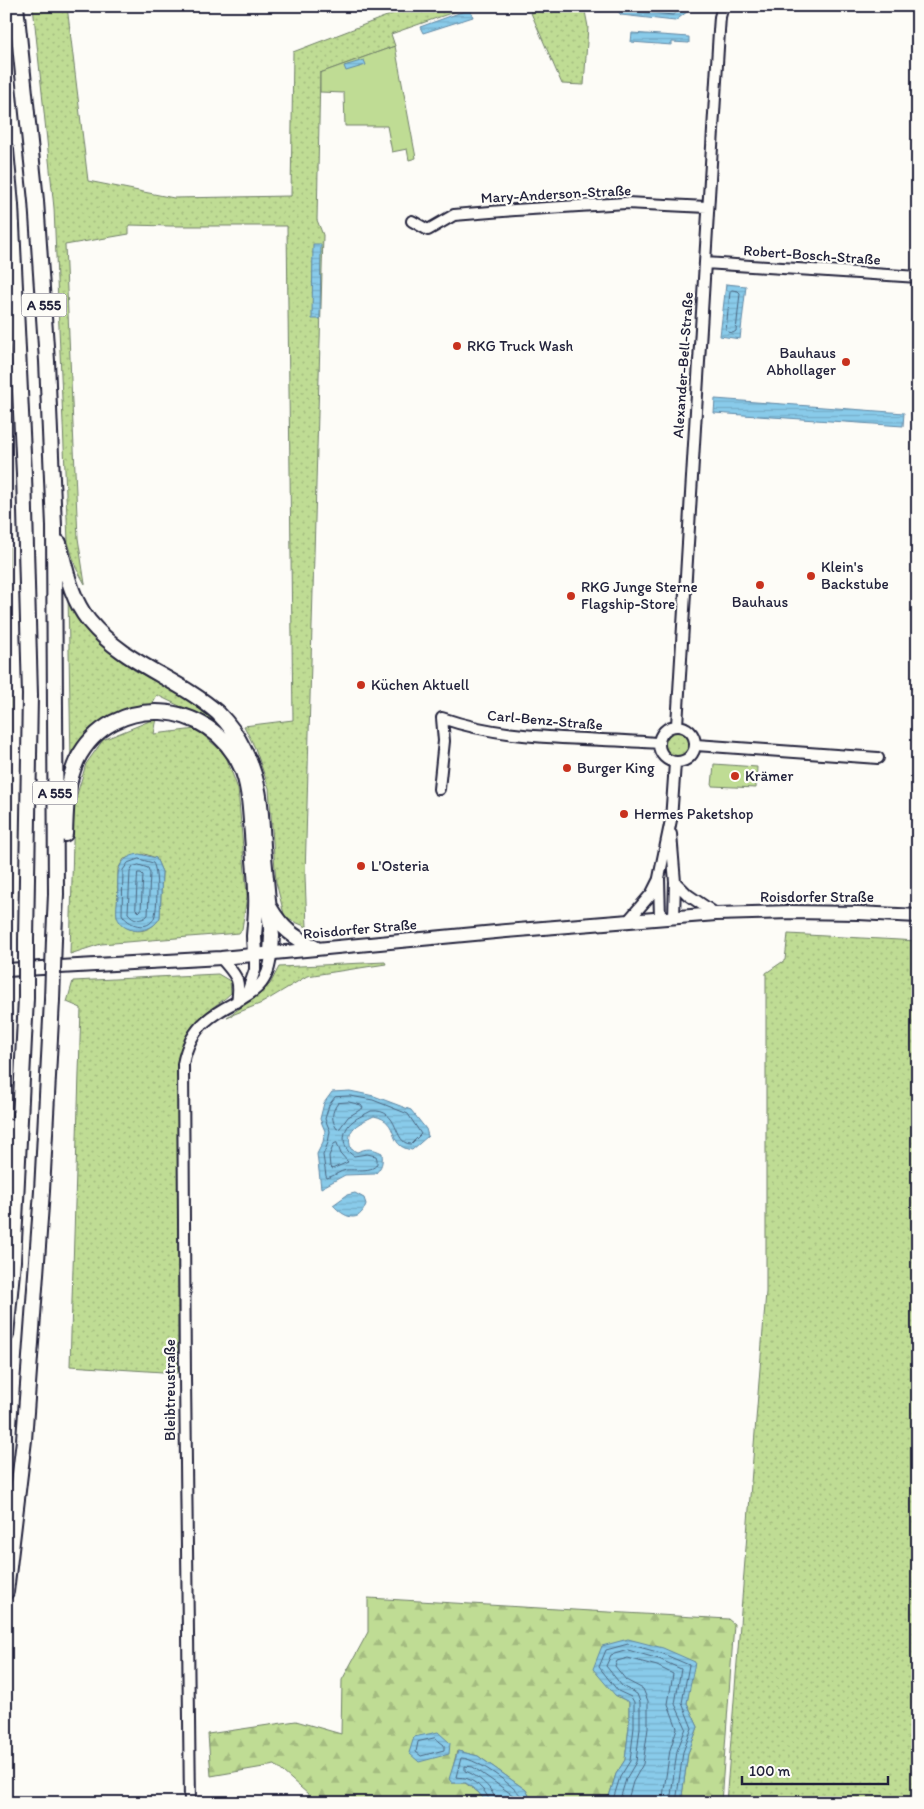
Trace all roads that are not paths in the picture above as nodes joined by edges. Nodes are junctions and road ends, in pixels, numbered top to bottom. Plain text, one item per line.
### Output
1 (16, 6) edge
2 (723, 6) edge
3 (6, 150) edge
4 (707, 207) junction
5 (412, 221) dead end
6 (705, 263) junction
7 (918, 277) edge
8 (54, 526) junction
9 (677, 726) junction
10 (658, 743) junction
11 (696, 745) junction
12 (878, 758) dead end
13 (675, 763) junction
14 (440, 789) dead end
15 (671, 820) junction
16 (660, 878) junction
17 (674, 882) junction
18 (56, 894) junction
19 (268, 905) junction
20 (716, 914) junction
21 (918, 916) edge
22 (674, 918) junction
23 (660, 919) junction
24 (628, 921) junction
25 (315, 948) junction
26 (271, 953) junction
27 (255, 954) junction
28 (221, 958) junction
29 (6, 970) edge
30 (241, 999) junction
31 (21, 1076) junction
32 (6, 1155) edge
33 (6, 1335) edge
34 (6, 1592) edge
35 (190, 1803) edge

1 - 8 highway, A 555
2 - 4 street, Alexander-Bell-Straße
3 - 31 highway, A 555, bridge
4 - 5 street, Mary-Anderson-Straße
4 - 6 street, Alexander-Bell-Straße
6 - 7 street, Robert-Bosch-Straße
6 - 9 street, Alexander-Bell-Straße
8 - 18 highway, A 555
8 - 19 highway
9 - 10 street
9 - 11 street
10 - 13 street
10 - 14 street, Carl-Benz-Straße
11 - 12 street
11 - 13 street
13 - 15 street
15 - 16 street
15 - 17 street
16 - 23 street
16 - 24 street
17 - 20 street
17 - 22 street
18 - 27 highway
18 - 34 highway, A 555, bridge
19 - 25 highway
19 - 26 highway
20 - 21 main road, Roisdorfer Straße
20 - 22 main road, Roisdorfer Straße
22 - 23 main road, Roisdorfer Straße
23 - 24 main road, Roisdorfer Straße
24 - 25 main road, Roisdorfer Straße
25 - 26 main road, Roisdorfer Straße
26 - 27 main road, Roisdorfer Straße
26 - 30 street, Bleibtreustraße
27 - 28 main road, Roisdorfer Straße
27 - 30 street
28 - 29 main road, Roisdorfer Straße
28 - 30 street
30 - 35 street, Bleibtreustraße
31 - 32 highway
31 - 33 highway, A 555

